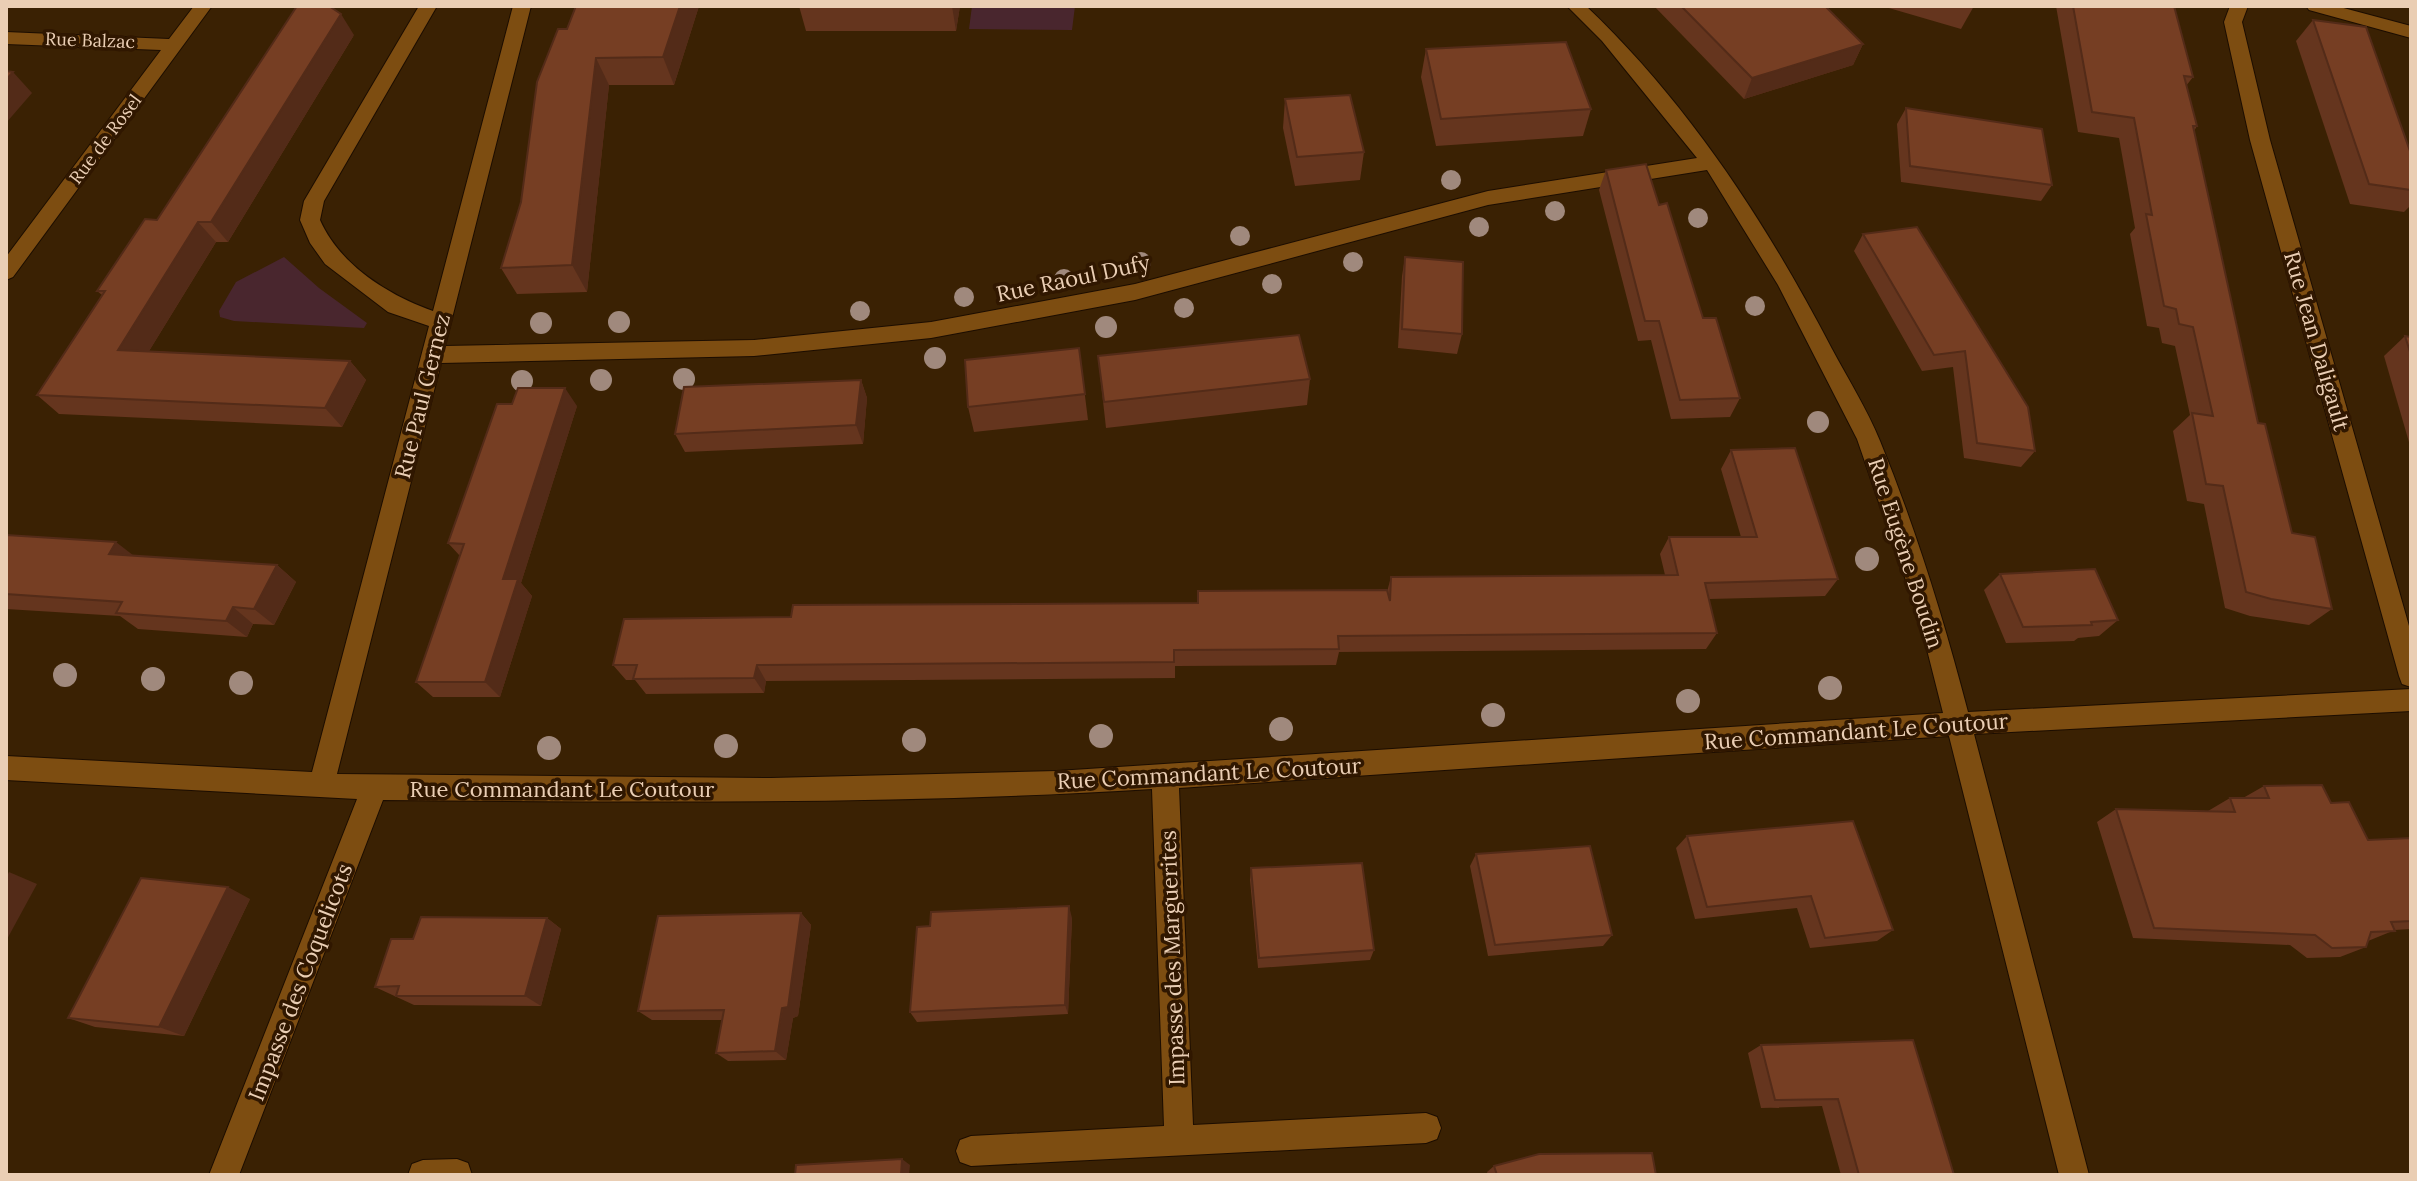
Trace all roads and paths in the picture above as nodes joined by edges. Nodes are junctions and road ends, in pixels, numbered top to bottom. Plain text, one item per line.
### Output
1 (203, 6) edge
2 (428, 6) edge
3 (522, 6) edge
4 (1576, 6) edge
5 (2239, 6) edge
6 (2315, 6) edge
7 (2411, 32) edge
8 (6, 38) edge
9 (174, 45) junction
10 (1712, 163) junction
11 (6, 272) edge
12 (441, 322) junction
13 (432, 355) junction
14 (2411, 676) edge
15 (2411, 700) edge
16 (1957, 724) junction
17 (6, 768) edge
18 (1165, 776) junction
19 (321, 786) junction
20 (375, 788) junction
21 (1426, 1128) dead end
22 (1179, 1141) junction
23 (971, 1151) dead end
24 (457, 1174) edge
25 (224, 1175) edge
26 (423, 1175) edge
27 (2074, 1175) edge

1 - 9 street, Rue de Rosel
2 - 12 street
3 - 12 street, Rue Paul Gernez
4 - 10 street, Rue Eugène Boudin
5 - 14 street, Rue Jean Daligault
6 - 7 street
8 - 9 street, Rue Balzac
9 - 11 street, Rue de Rosel
10 - 13 street, Rue Raoul Dufy
10 - 16 street, Rue Eugène Boudin
12 - 13 street, Rue Paul Gernez
13 - 19 street, Rue Paul Gernez
15 - 16 street, Rue Commandant Le Coutour
16 - 18 street, Rue Commandant Le Coutour
16 - 27 street, Rue Eugène Boudin
17 - 19 street, Rue Commandant Le Coutour
18 - 20 street, Rue Commandant Le Coutour
18 - 22 street, Impasse des Marguerites
19 - 20 street, Rue Commandant Le Coutour
20 - 25 street, Impasse des Coquelicots
21 - 22 street
22 - 23 street
24 - 26 street

